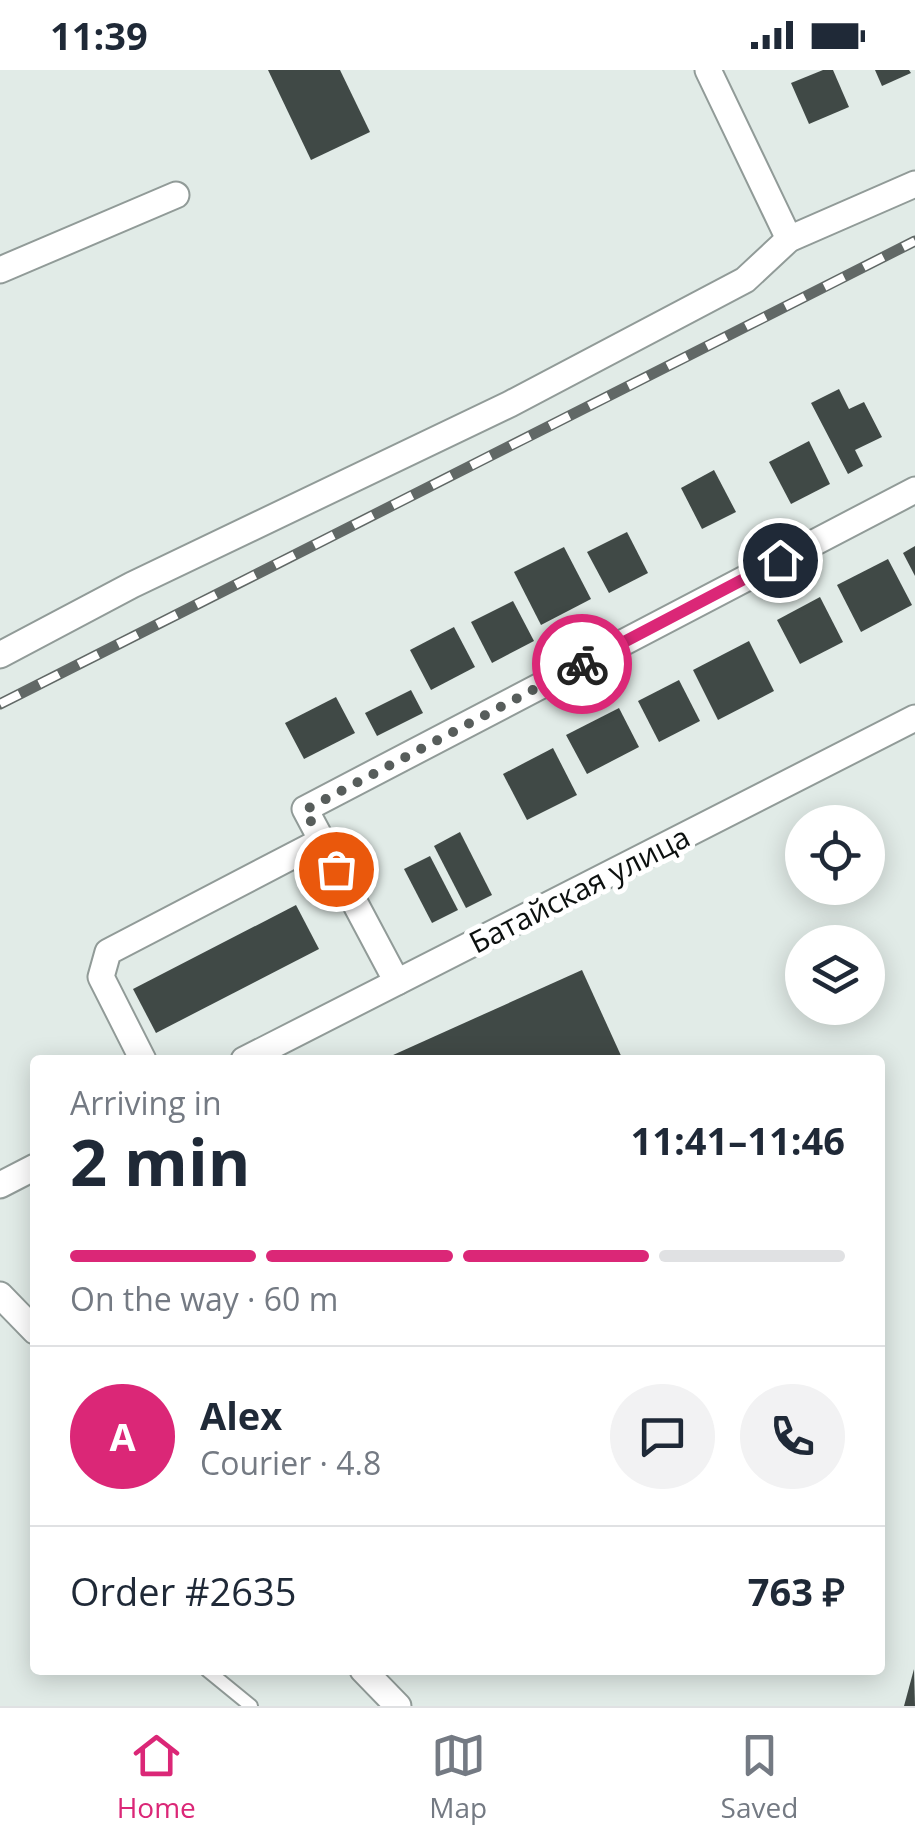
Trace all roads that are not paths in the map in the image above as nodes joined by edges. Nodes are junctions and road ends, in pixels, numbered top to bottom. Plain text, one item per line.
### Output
1 (708, 70) edge
2 (915, 184) edge
3 (176, 195) dead end
4 (789, 239) junction
5 (0, 270) edge
6 (915, 490) edge
7 (0, 655) edge
8 (915, 718) edge
9 (322, 840) junction
10 (397, 982) junction
11 (140, 1055) edge
12 (254, 1055) edge
13 (30, 1169) edge
14 (2, 1180) edge
15 (0, 1295) edge
16 (30, 1326) edge
17 (213, 1675) edge
18 (368, 1675) edge
19 (250, 1706) edge
20 (398, 1706) edge

1 - 4 street
2 - 4 street
3 - 5 street
4 - 7 street
6 - 9 street
8 - 10 street, Батайская улица
9 - 10 street
9 - 11 street
10 - 12 street, Батайская улица
13 - 14 street
15 - 16 street
17 - 19 lane
18 - 20 street

